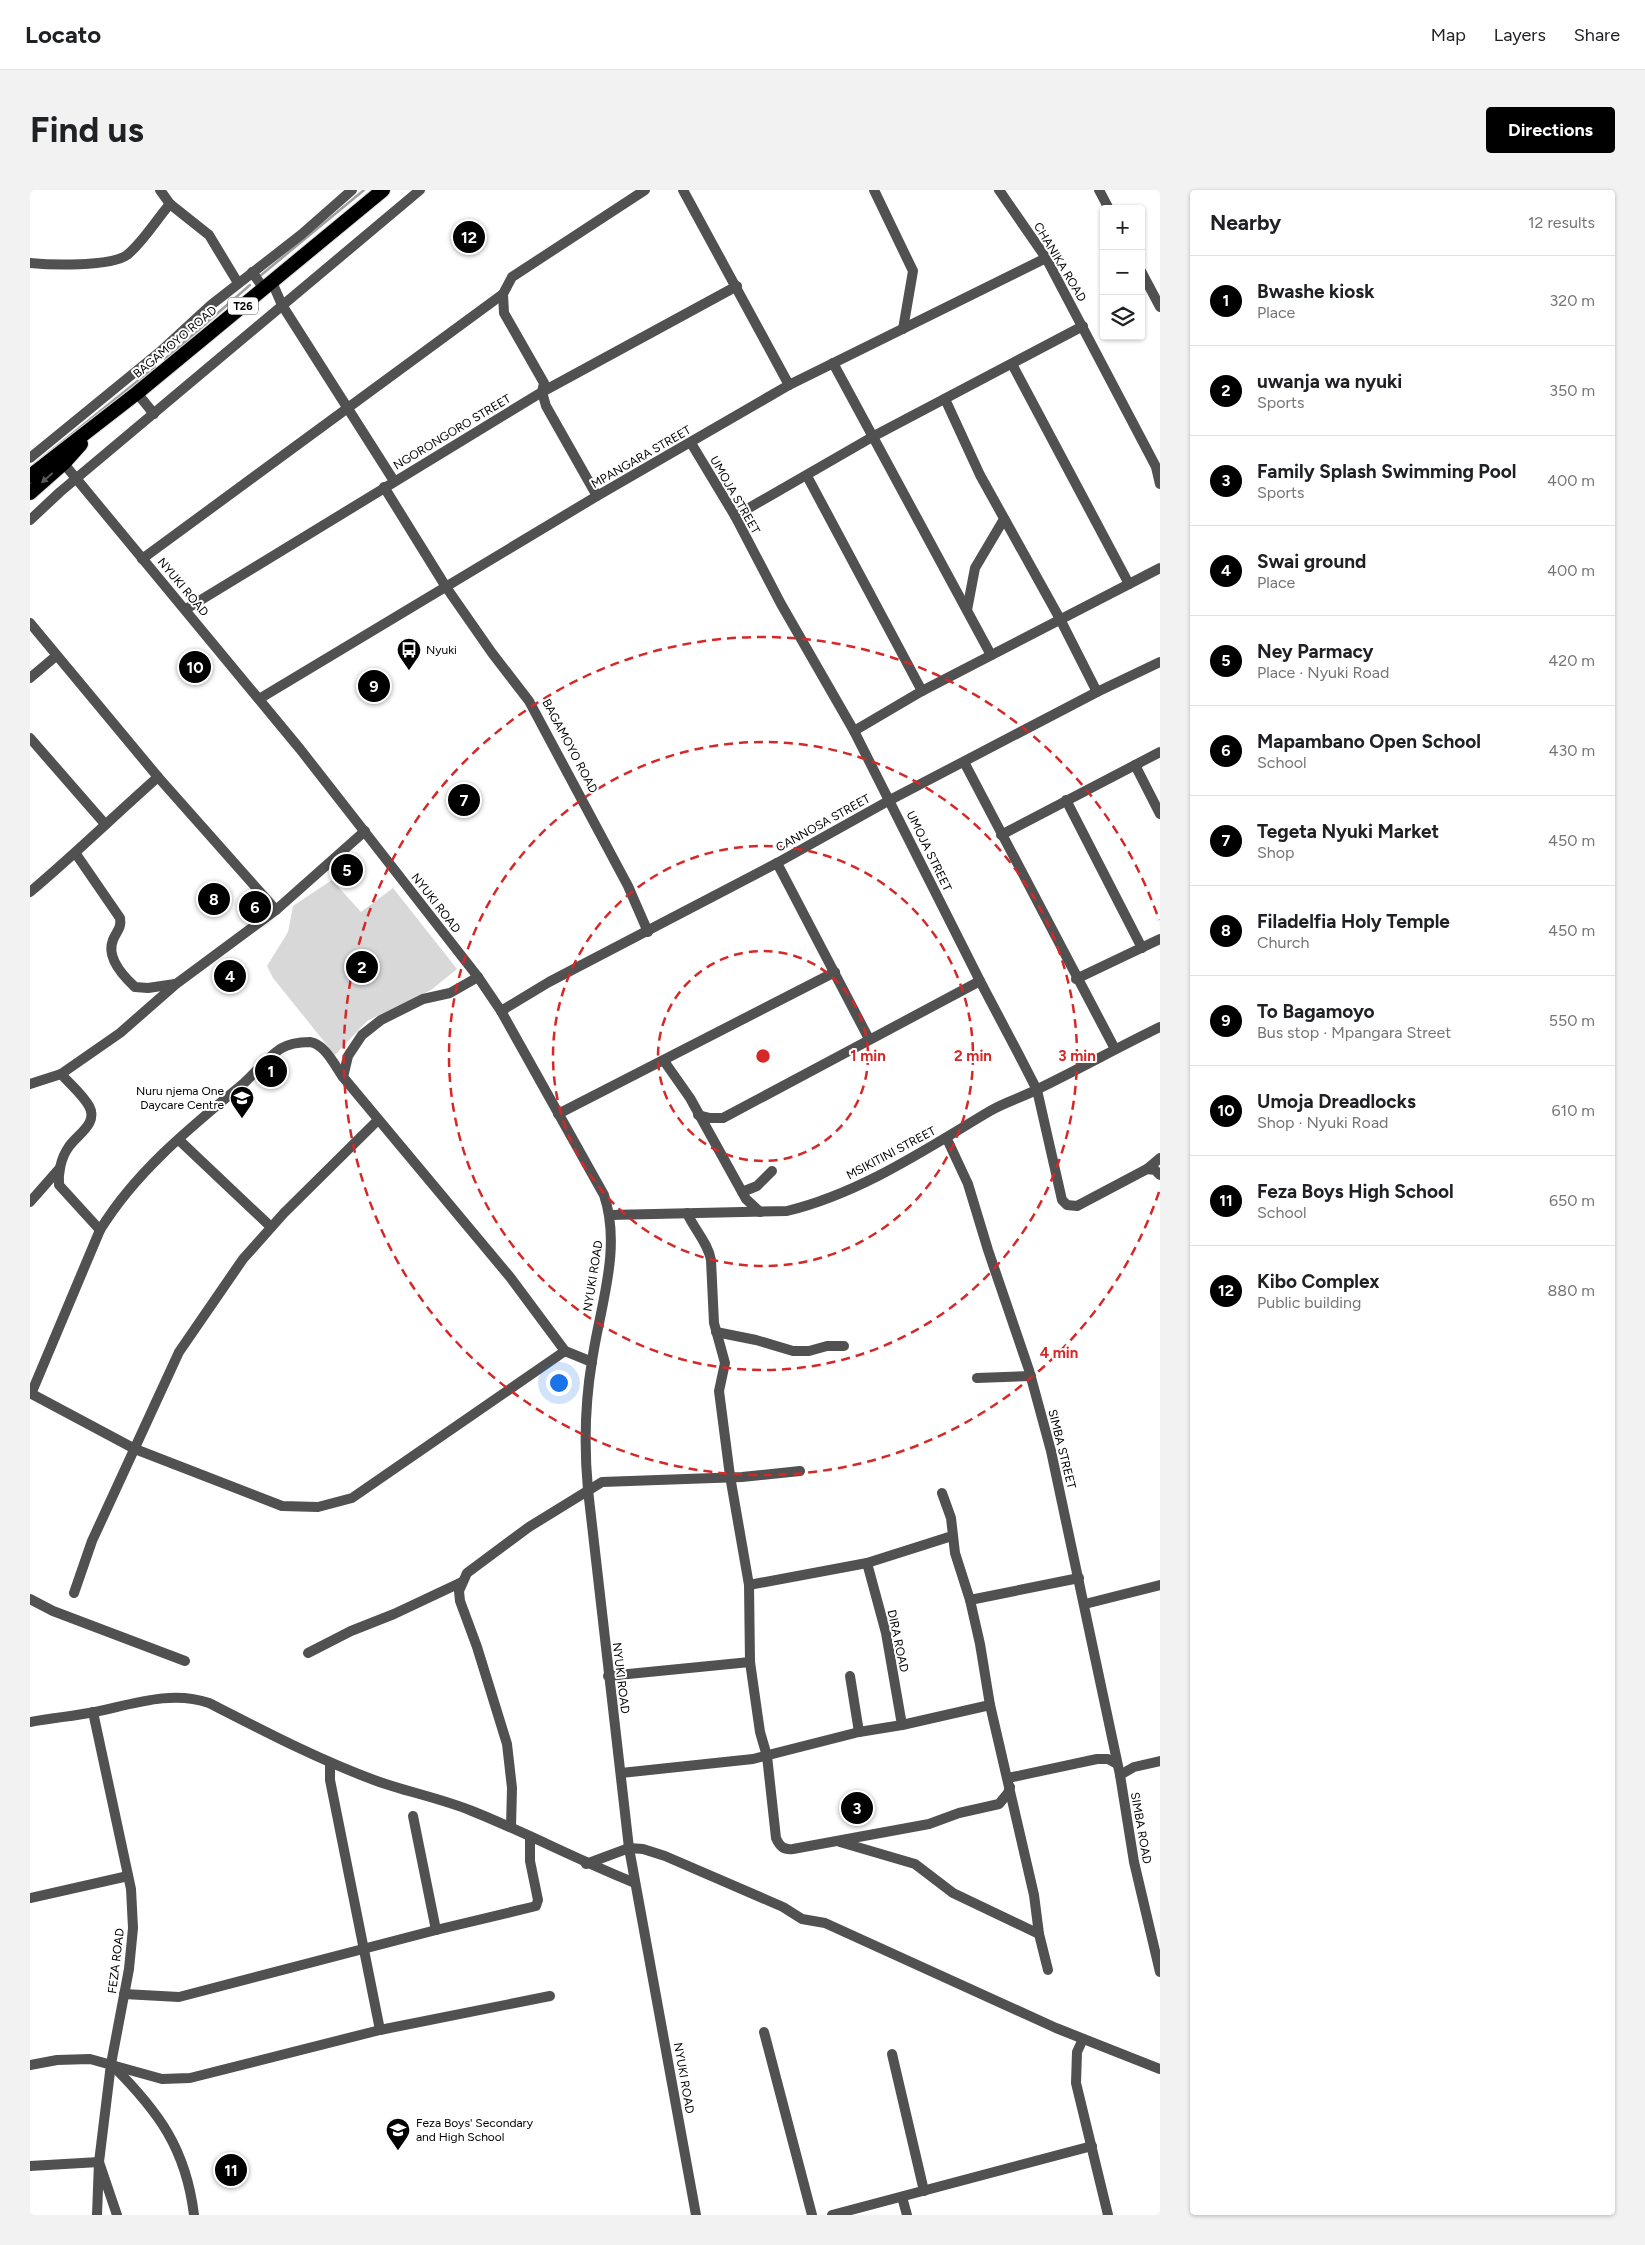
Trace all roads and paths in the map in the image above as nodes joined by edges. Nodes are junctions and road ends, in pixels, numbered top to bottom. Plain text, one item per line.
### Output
1 (160, 190) edge
2 (352, 190) edge
3 (383, 190) edge
4 (420, 190) edge
5 (644, 190) edge
6 (683, 190) edge
7 (866, 190) edge
8 (1000, 190) edge
9 (1099, 190) edge
10 (875, 192) edge
11 (170, 204) junction
12 (1107, 205) edge
13 (1046, 258) junction
14 (30, 263) edge
15 (252, 272) junction
16 (1145, 279) edge
17 (238, 283) junction
18 (268, 286) junction
19 (737, 286) junction
20 (503, 294) junction
21 (282, 305) junction
22 (1160, 307) edge
23 (1083, 326) junction
24 (902, 329) junction
25 (155, 356) junction
26 (833, 363) junction
27 (1012, 364) junction
28 (164, 370) junction
29 (789, 385) junction
30 (542, 392) junction
31 (138, 393) junction
32 (945, 400) junction
33 (349, 408) junction
34 (154, 414) junction
35 (874, 436) junction
36 (691, 443) junction
37 (30, 458) edge
38 (60, 459) junction
39 (1158, 466) edge
40 (30, 476) edge
41 (807, 476) junction
42 (76, 479) junction
43 (394, 481) junction
44 (1160, 484) edge
45 (384, 487) junction
46 (30, 493) edge
47 (597, 496) junction
48 (735, 516) junction
49 (1004, 519) junction
50 (30, 520) edge
51 (142, 558) junction
52 (1160, 568) edge
53 (1129, 584) junction
54 (446, 587) junction
55 (186, 609) junction
56 (967, 610) junction
57 (1060, 618) junction
58 (30, 623) edge
59 (991, 655) junction
60 (56, 656) junction
61 (1160, 662) edge
62 (30, 678) edge
63 (922, 691) junction
64 (1096, 692) junction
65 (259, 699) junction
66 (854, 731) junction
67 (30, 738) edge
68 (1160, 752) edge
69 (964, 762) junction
70 (1135, 765) junction
71 (158, 777) junction
72 (890, 800) junction
73 (1066, 800) junction
74 (1160, 814) edge
75 (105, 824) junction
76 (364, 831) junction
77 (1001, 835) junction
78 (76, 854) junction
79 (777, 863) junction
80 (30, 892) edge
81 (276, 910) junction
82 (648, 932) junction
83 (1160, 939) edge
84 (1142, 948) junction
85 (835, 972) junction
86 (478, 977) junction
87 (1076, 979) junction
88 (980, 981) junction
89 (176, 984) junction
90 (501, 1010) junction
91 (1160, 1027) edge
92 (869, 1039) junction
93 (1115, 1049) junction
94 (664, 1060) junction
95 (61, 1074) junction
96 (343, 1077) junction
97 (30, 1084) edge
98 (1037, 1090) junction
99 (558, 1114) junction
100 (698, 1115) junction
101 (378, 1120) junction
102 (947, 1139) junction
103 (179, 1140) junction
104 (1160, 1158) edge
105 (59, 1168) junction
106 (1146, 1169) junction
107 (772, 1171) dead end
108 (1160, 1175) edge
109 (742, 1192) junction
110 (30, 1202) edge
111 (760, 1212) junction
112 (687, 1213) junction
113 (610, 1214) junction
114 (271, 1227) junction
115 (100, 1230) junction
116 (716, 1332) junction
117 (844, 1346) dead end
118 (565, 1351) junction
119 (592, 1362) junction
120 (1031, 1376) junction
121 (978, 1378) dead end
122 (31, 1394) edge
123 (135, 1449) junction
124 (800, 1471) dead end
125 (730, 1476) junction
126 (588, 1490) junction
127 (942, 1493) dead end
128 (952, 1536) junction
129 (867, 1563) junction
130 (1079, 1578) junction
131 (462, 1582) junction
132 (749, 1585) junction
133 (1160, 1585) edge
134 (74, 1593) dead end
135 (30, 1599) edge
136 (970, 1600) junction
137 (1084, 1604) junction
138 (308, 1653) dead end
139 (185, 1661) dead end
140 (750, 1662) junction
141 (608, 1676) junction
142 (850, 1676) dead end
143 (990, 1705) junction
144 (93, 1712) junction
145 (30, 1722) edge
146 (902, 1725) junction
147 (859, 1732) junction
148 (767, 1756) junction
149 (1160, 1761) edge
150 (330, 1763) junction
151 (1117, 1764) junction
152 (621, 1773) junction
153 (1120, 1775) junction
154 (1009, 1782) junction
155 (413, 1816) dead end
156 (511, 1827) junction
157 (530, 1836) junction
158 (836, 1841) junction
159 (629, 1848) junction
160 (586, 1864) junction
161 (128, 1876) junction
162 (635, 1883) junction
163 (30, 1897) edge
164 (436, 1930) junction
165 (1039, 1934) junction
166 (1157, 1946) edge
167 (364, 1949) junction
168 (1048, 1970) dead end
169 (1160, 1972) edge
170 (124, 1994) junction
171 (550, 1996) dead end
172 (380, 2030) junction
173 (764, 2032) dead end
174 (1083, 2039) junction
175 (892, 2054) dead end
176 (111, 2064) junction
177 (30, 2065) edge
178 (1160, 2069) edge
179 (1092, 2146) junction
180 (99, 2162) junction
181 (30, 2166) edge
182 (924, 2191) junction
183 (902, 2197) junction
184 (97, 2215) edge
185 (117, 2215) edge
186 (194, 2215) edge
187 (696, 2215) edge
188 (812, 2215) edge
189 (832, 2215) edge
190 (907, 2215) edge
191 (1108, 2215) edge

1 - 11 street
2 - 15 street
3 - 18 highway, BAGAMOYO ROAD / T26
4 - 21 street
5 - 20 street
6 - 19 street
7 - 10 street
8 - 13 street, CHANIKA ROAD
9 - 12 street
10 - 24 street
11 - 14 street
11 - 17 street
13 - 23 street, CHANIKA ROAD
13 - 24 street, MPANGARA STREET
15 - 17 street
15 - 18 street
16 - 22 street
17 - 25 street
18 - 21 street
18 - 28 highway, BAGAMOYO ROAD / T26
19 - 29 street
19 - 30 street, NGORONGORO STREET
20 - 30 street
20 - 33 street
21 - 33 street
21 - 34 street
23 - 27 street
23 - 39 street, CHANIKA ROAD
24 - 26 street, MPANGARA STREET
25 - 28 street
25 - 37 street
26 - 29 street, MPANGARA STREET
26 - 35 street
27 - 32 street
27 - 53 street
28 - 31 highway, BAGAMOYO ROAD / T26
29 - 36 street, MPANGARA STREET
30 - 43 street, NGORONGORO STREET
30 - 47 street
31 - 34 street
31 - 38 highway, BAGAMOYO ROAD / T26
32 - 35 street
32 - 49 street
33 - 43 street
33 - 51 street
34 - 42 street
35 - 41 street
35 - 56 street
36 - 47 street, MPANGARA STREET
36 - 48 street, UMOJA STREET
38 - 40 highway, BAGAMOYO ROAD / T26
38 - 42 street, NYUKI ROAD
38 -> 46 highway, BAGAMOYO ROAD / T26
39 - 44 street, CHANIKA ROAD
41 - 48 street
41 - 63 street
42 - 50 street
42 - 51 street, NYUKI ROAD
43 - 45 street, NGORONGORO STREET
45 - 54 street, BAGAMOYO ROAD
45 - 55 street, NGORONGORO STREET
47 - 54 street, MPANGARA STREET
48 - 66 street, UMOJA STREET
49 - 56 street
49 - 57 street
51 - 55 street, NYUKI ROAD
52 - 53 street
53 - 57 street
54 - 65 street, MPANGARA STREET
54 - 82 street, BAGAMOYO ROAD
55 - 65 street, NYUKI ROAD
56 - 59 street
57 - 59 street
57 - 64 street
58 - 60 street
59 - 63 street
60 - 62 street
60 - 71 street
61 - 64 street, CANNOSA STREET
63 - 66 street
64 - 69 street, CANNOSA STREET
65 - 76 street, NYUKI ROAD
66 - 72 street, UMOJA STREET
67 - 75 street
68 - 70 street
69 - 72 street, CANNOSA STREET
69 - 77 street
70 - 73 street
70 - 74 street
71 - 75 street
71 - 81 street
72 - 79 street, CANNOSA STREET
72 - 88 street, UMOJA STREET
73 - 77 street
73 - 84 street
75 - 78 street
76 - 81 street
76 - 86 street, NYUKI ROAD
77 - 87 street
78 - 80 street
78 - 89 street
79 - 82 street, CANNOSA STREET
79 - 85 street
81 - 89 street
82 - 90 street, CANNOSA STREET
83 - 84 street
84 - 87 street
85 - 92 street
85 - 94 street
86 - 90 street, NYUKI ROAD
86 - 96 street
87 - 93 street
88 - 92 street
88 - 98 street, UMOJA STREET
89 - 95 street
90 - 99 street, NYUKI ROAD
91 - 93 street, MSIKITINI STREET
92 - 100 street
93 - 98 street, MSIKITINI STREET
94 - 99 street
94 - 100 street
95 - 97 street
95 - 105 street
96 - 101 street
96 - 103 street
98 - 102 street, MSIKITINI STREET
98 - 106 street, UMOJA STREET
99 - 113 street, NYUKI ROAD
100 - 109 street
101 - 114 street
101 - 118 street
102 - 111 street, MSIKITINI STREET
102 - 120 street, SIMBA STREET
103 - 114 street
103 - 115 street
104 - 106 street, UMOJA STREET
105 - 110 street
105 - 115 street
106 - 108 street
107 - 109 street
109 - 111 street
111 - 112 street, MSIKITINI STREET
112 - 113 street, MSIKITINI STREET
112 - 116 street
113 - 119 street, NYUKI ROAD
114 - 123 street
115 - 122 street
116 - 117 street
116 - 125 street
118 - 119 street
118 - 123 street
119 - 126 street, NYUKI ROAD
120 - 121 street
120 - 130 street, SIMBA STREET
122 - 123 street
123 - 134 street
124 - 125 street
125 - 126 street
125 - 132 street
126 - 131 street
126 - 141 street, NYUKI ROAD
127 - 128 street
128 - 129 street
128 - 136 street
129 - 132 street
129 - 146 street, DIRA ROAD
130 - 136 street
130 - 137 street, SIMBA STREET
131 - 138 street
131 - 156 street
132 - 140 street
133 - 137 street
135 - 139 street
136 - 143 street
137 - 151 street, SIMBA STREET
140 - 141 street
140 - 148 street
141 - 152 street, NYUKI ROAD
142 - 147 street
143 - 146 street
143 - 154 street
144 - 145 street
144 - 150 street
144 - 161 street, FEZA ROAD
146 - 147 street
147 - 148 street
148 - 152 street
148 - 158 street
149 - 153 street
150 - 156 street
150 - 167 street
151 - 153 street, SIMBA STREET
151 - 154 street
152 - 159 street, NYUKI ROAD
153 - 166 street, SIMBA ROAD
154 - 158 street
154 - 165 street
155 - 164 street
156 - 157 street
157 - 160 street
157 - 164 street
158 - 165 street
159 - 160 street
159 - 162 street, NYUKI ROAD
159 - 174 street
160 - 162 street
161 - 163 street
161 - 170 street, FEZA ROAD
162 - 187 street, NYUKI ROAD
164 - 167 street
165 - 168 street
166 - 169 street, SIMBA ROAD
167 - 170 street
167 - 172 street
170 - 176 street, FEZA ROAD
171 - 172 street
172 - 176 street
173 - 188 street
174 - 178 street
174 - 179 street
175 - 182 street
176 - 177 street
176 - 180 street, FEZA ROAD
176 - 186 street
179 - 182 street
179 - 191 street
180 - 181 street
180 - 184 street, FEZA ROAD
180 - 185 street
182 - 183 street
183 - 189 street
183 - 190 street

